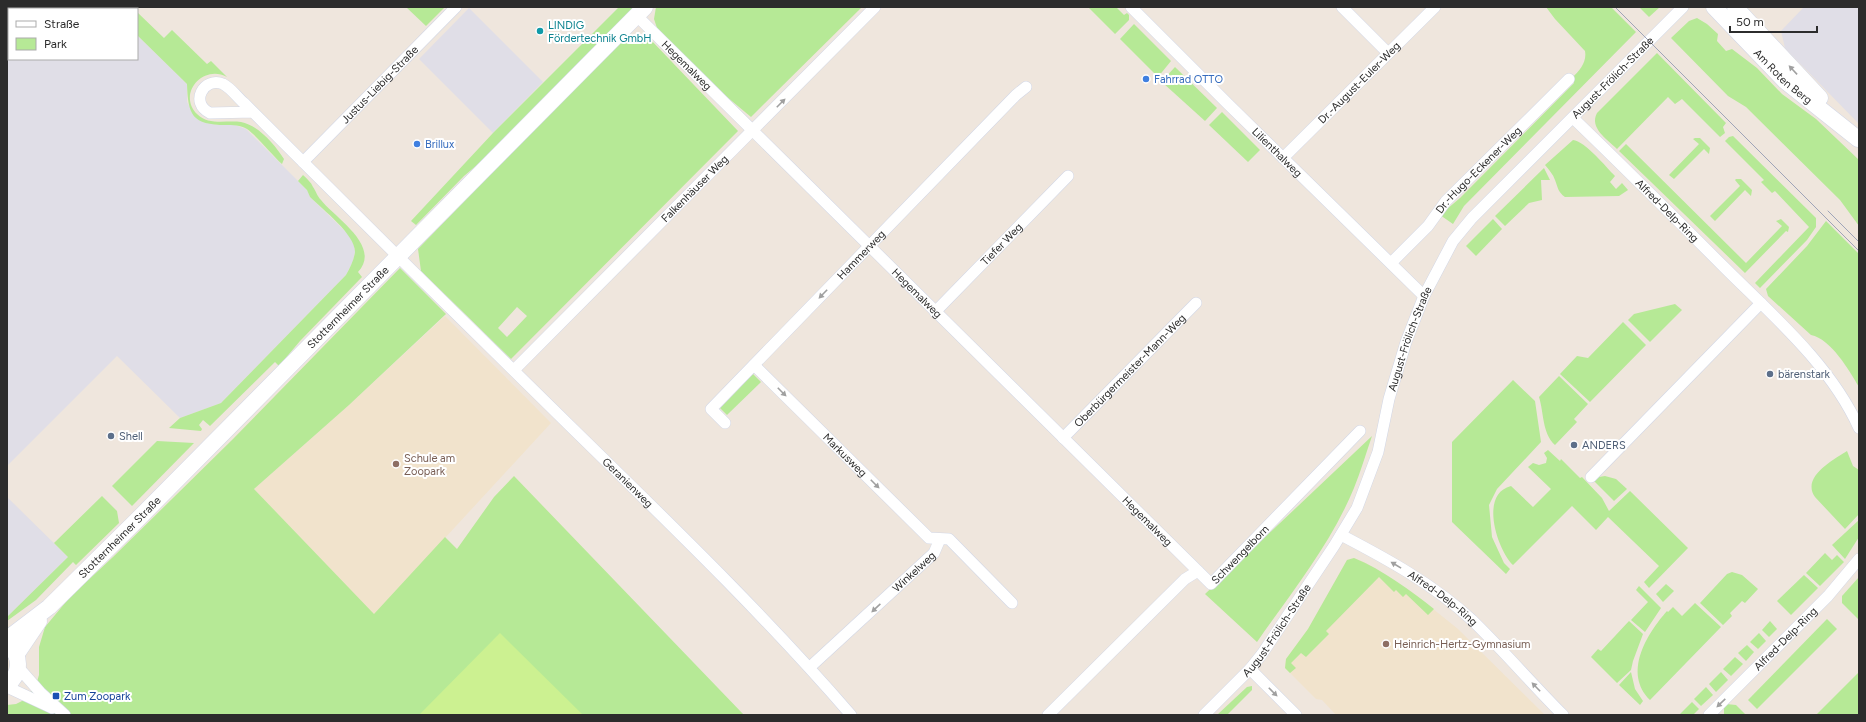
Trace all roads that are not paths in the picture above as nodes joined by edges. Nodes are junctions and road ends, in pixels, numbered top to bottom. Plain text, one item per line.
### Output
1 (456, 7) edge
2 (875, 7) edge
3 (1131, 7) edge
4 (1342, 7) edge
5 (1435, 7) edge
6 (1683, 7) edge
7 (1714, 7) edge
8 (1735, 7) edge
9 (641, 12) edge
10 (1388, 53) junction
11 (1569, 79) dead end
12 (1026, 87) dead end
13 (253, 112) dead end
14 (1573, 118) junction
15 (753, 131) junction
16 (1858, 140) edge
17 (1284, 158) junction
18 (303, 162) junction
19 (1068, 176) dead end
20 (869, 246) junction
21 (397, 257) junction
22 (1391, 263) junction
23 (1424, 296) junction
24 (1196, 303) dead end
25 (1761, 303) junction
26 (936, 312) junction
27 (754, 365) junction
28 (514, 370) junction
29 (725, 423) dead end
30 (1859, 428) edge
31 (1360, 431) dead end
32 (1064, 438) junction
33 (1591, 477) dead end
34 (1342, 535) junction
35 (940, 539) junction
36 (1859, 559) edge
37 (1198, 571) junction
38 (1012, 603) dead end
39 (49, 607) junction
40 (7, 639) edge
41 (14, 655) edge
42 (810, 667) junction
43 (1250, 669) junction
44 (7, 686) edge
45 (63, 714) edge
46 (851, 715) edge
47 (1048, 715) edge
48 (1204, 715) edge
49 (1296, 715) edge
50 (1563, 715) edge
51 (1709, 715) edge

1 - 18 street, Justus-Liebig-Straße
15 -> 2 street, Falkenhäuser Weg
3 - 17 street, Lilienthalweg
4 - 10 street
5 - 10 street, Dr.-August-Euler-Weg
6 - 14 street, August-Frölich-Straße
7 - 16 main road, Am Roten Berg
16 -> 8 main road, Am Roten Berg
9 - 15 street, Hegemalweg
9 - 21 main road, Stotternheimer Straße
10 - 17 street, Dr.-August-Euler-Weg
11 - 22 street, Dr.-Hugo-Eckener-Weg
12 - 20 street, Hammerweg
13 - 18 street
14 - 23 street, August-Frölich-Straße
14 - 25 street, Alfred-Delp-Ring
15 - 20 street, Hegemalweg
15 - 28 street, Falkenhäuser Weg
17 - 22 street, Lilienthalweg
18 - 21 street
19 - 26 street, Tiefer Weg
20 - 26 street, Hegemalweg
20 -> 27 street, Hammerweg
21 - 28 street, Geranienweg
21 - 39 main road, Stotternheimer Straße
22 - 23 street, Lilienthalweg
23 - 34 street, August-Frölich-Straße
24 - 32 street, Oberbürgermeister-Mann-Weg
25 - 30 street, Alfred-Delp-Ring
25 - 33 street
26 - 32 street, Hegemalweg
27 - 29 street, Hammerweg
27 -> 35 street, Markusweg
28 - 42 street, Geranienweg
31 - 37 street, Schwengelborn
32 - 37 street, Hegemalweg
34 - 43 street, August-Frölich-Straße
50 -> 34 street, Alfred-Delp-Ring
35 - 38 street, Winkelweg
35 -> 42 street, Winkelweg
36 -> 51 street, Alfred-Delp-Ring
37 - 47 street, Schwengelborn
39 - 40 main road
39 - 41 main road
41 - 44 main road
41 - 45 street
42 - 46 street, Geranienweg
43 - 48 street, August-Frölich-Straße
43 -> 49 street
44 - 45 street

